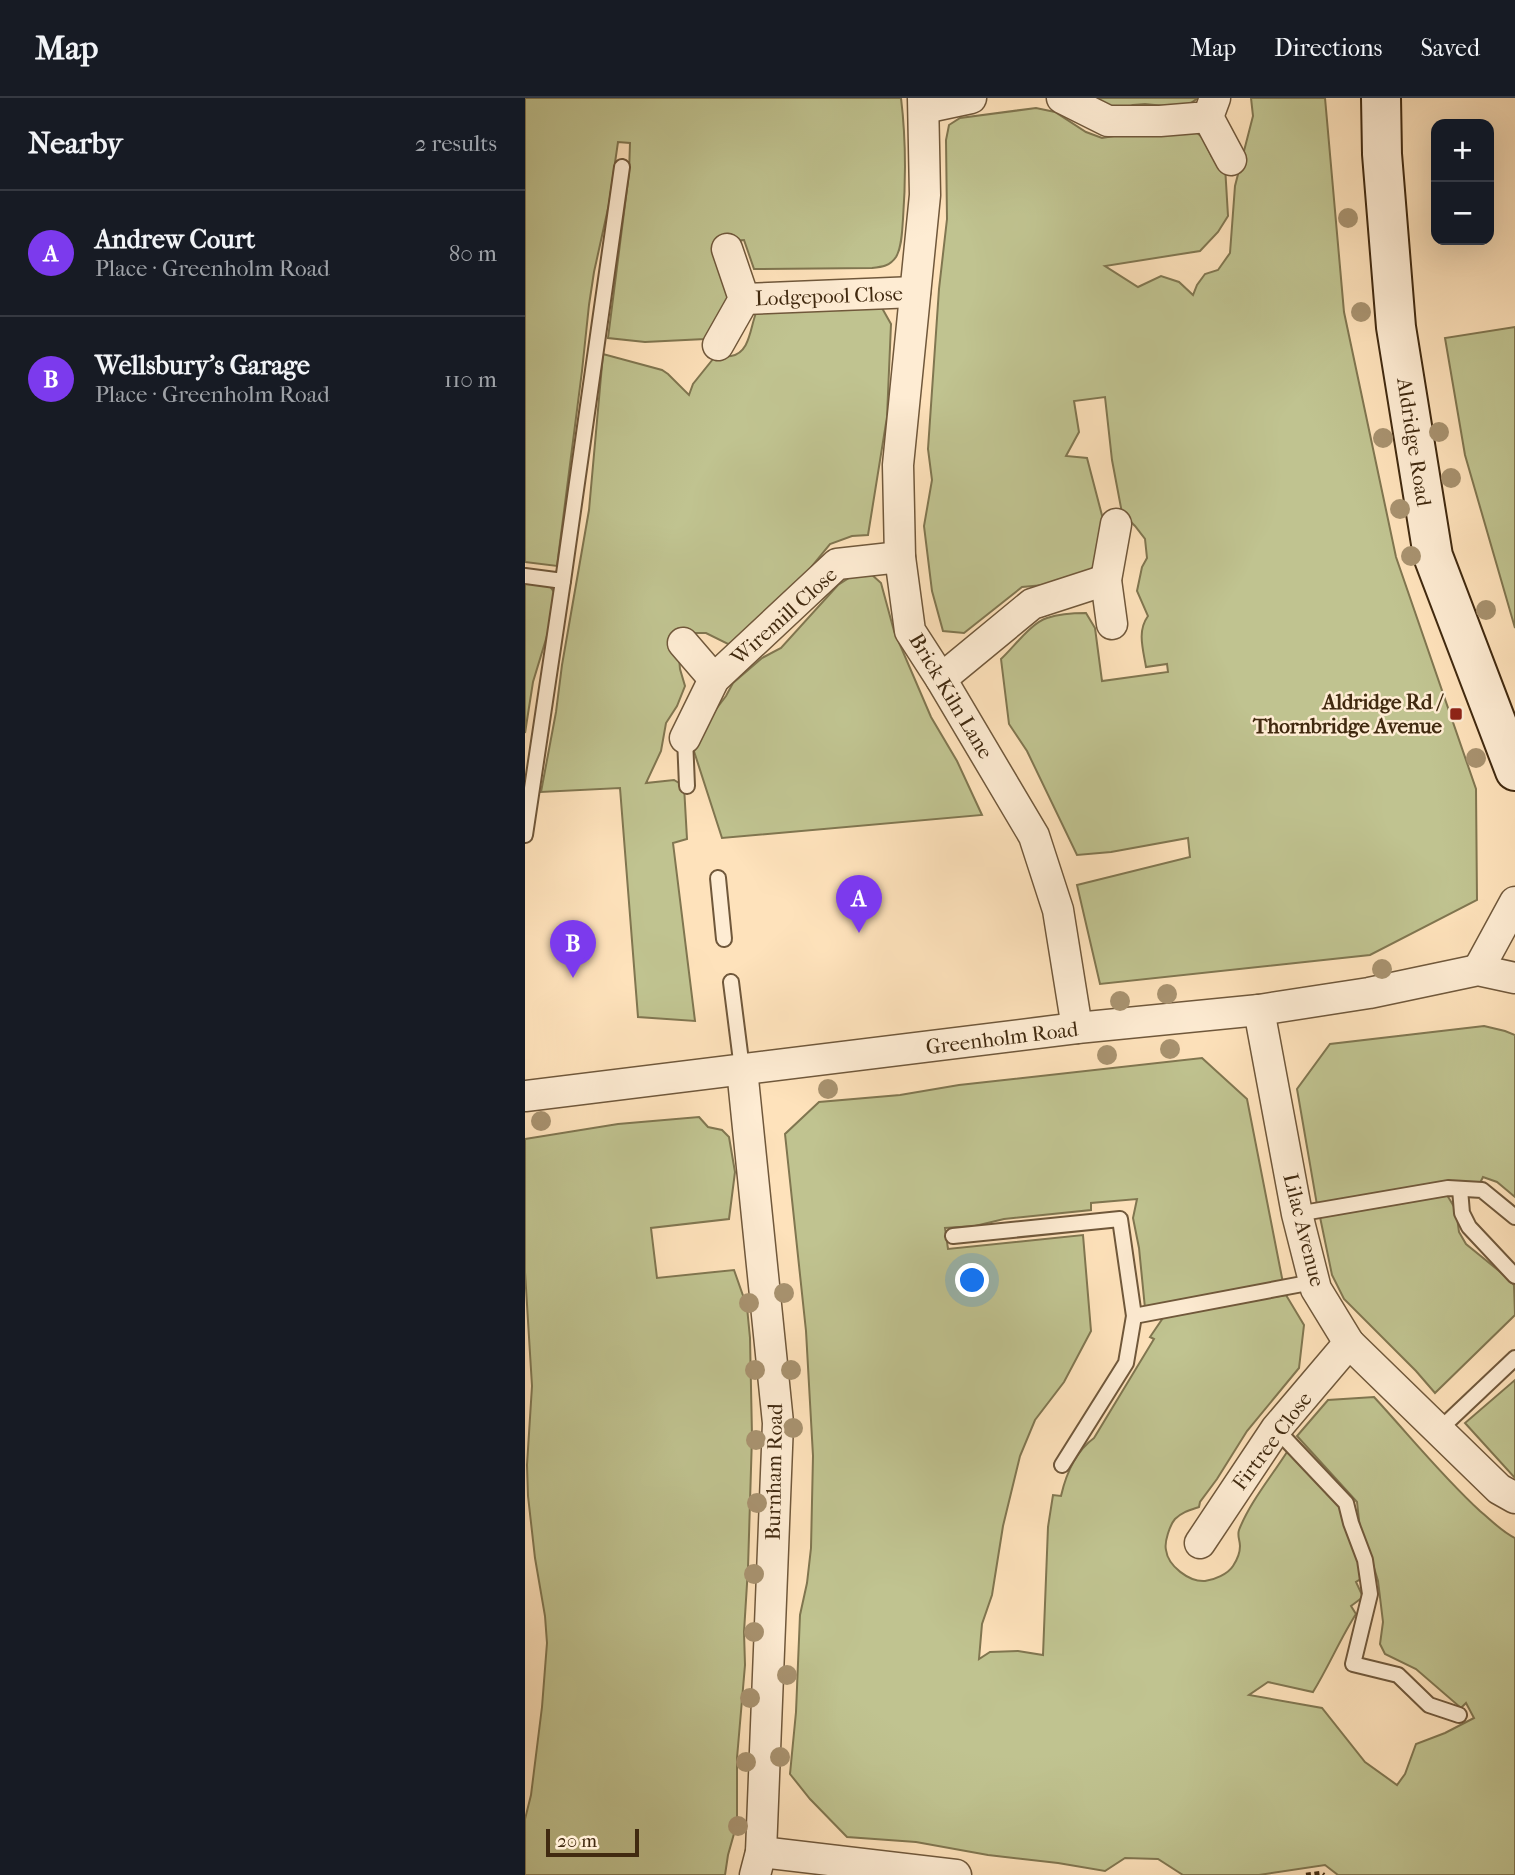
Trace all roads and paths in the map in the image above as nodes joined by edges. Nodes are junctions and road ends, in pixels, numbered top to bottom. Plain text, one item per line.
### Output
1 (971, 98) edge
2 (1062, 98) edge
3 (1381, 98) edge
4 (924, 103) edge
5 (1211, 107) edge
6 (1231, 160) dead end
7 (622, 167) dead end
8 (727, 249) dead end
9 (915, 292) junction
10 (744, 299) junction
11 (718, 345) dead end
12 (1116, 524) dead end
13 (899, 557) junction
14 (525, 576) edge
15 (1106, 580) junction
16 (563, 581) junction
17 (1112, 624) dead end
18 (683, 643) dead end
19 (714, 679) junction
20 (941, 679) junction
21 (685, 738) joint
22 (1515, 771) edge
23 (687, 786) dead end
24 (525, 835) edge
25 (718, 878) dead end
26 (1515, 902) edge
27 (725, 939) dead end
28 (1478, 970) junction
29 (1515, 978) edge
30 (730, 982) dead end
31 (1259, 1010) junction
32 (1077, 1028) junction
33 (742, 1069) junction
34 (525, 1096) edge
35 (1460, 1189) junction
36 (1297, 1214) junction
37 (1515, 1217) edge
38 (953, 1236) dead end
39 (1515, 1276) edge
40 (1313, 1282) junction
41 (1134, 1316) junction
42 (1349, 1343) junction
43 (1515, 1358) edge
44 (1276, 1429) junction
45 (1439, 1430) junction
46 (1062, 1465) dead end
47 (1515, 1498) edge
48 (1200, 1543) dead end
49 (1459, 1715) dead end
50 (758, 1863) edge
51 (956, 1875) edge
52 (1305, 1875) edge
53 (1324, 1875) edge

1 - 4 street
2 - 5 street
3 - 22 street, Aldridge Road
4 - 9 street, Brick Kiln Lane
5 - 6 street
7 - 16 lane
8 - 10 street, Lodgepool Close
9 - 10 street, Lodgepool Close
9 - 13 street, Brick Kiln Lane
10 - 11 street, Lodgepool Close
12 - 15 street
13 - 19 street, Wiremill Close
13 - 20 street, Brick Kiln Lane
14 - 16 lane
15 - 17 street
15 - 20 street
16 - 24 lane
18 - 19 street, Wiremill Close
19 - 21 street, Wiremill Close
20 - 32 street, Brick Kiln Lane
21 - 23 lane
25 - 27 lane
26 - 28 street
28 - 29 street, Greenholm Road
28 - 31 street, Greenholm Road
30 - 33 lane
31 - 32 street, Greenholm Road
31 - 36 street, Lilac Avenue
32 - 33 street, Greenholm Road
33 - 34 street, Greenholm Road
33 - 50 street, Burnham Road
35 - 36 lane
35 - 37 lane
35 - 39 lane
36 - 40 street, Lilac Avenue
38 - 41 lane
40 - 41 lane
40 - 42 street, Lilac Avenue
41 - 46 lane
42 - 44 street, Firtree Close
42 - 45 street, Lilac Avenue
43 - 45 lane
44 - 48 street, Firtree Close
44 - 49 lane
45 - 47 street, Lilac Avenue
50 - 51 street
52 - 53 path

